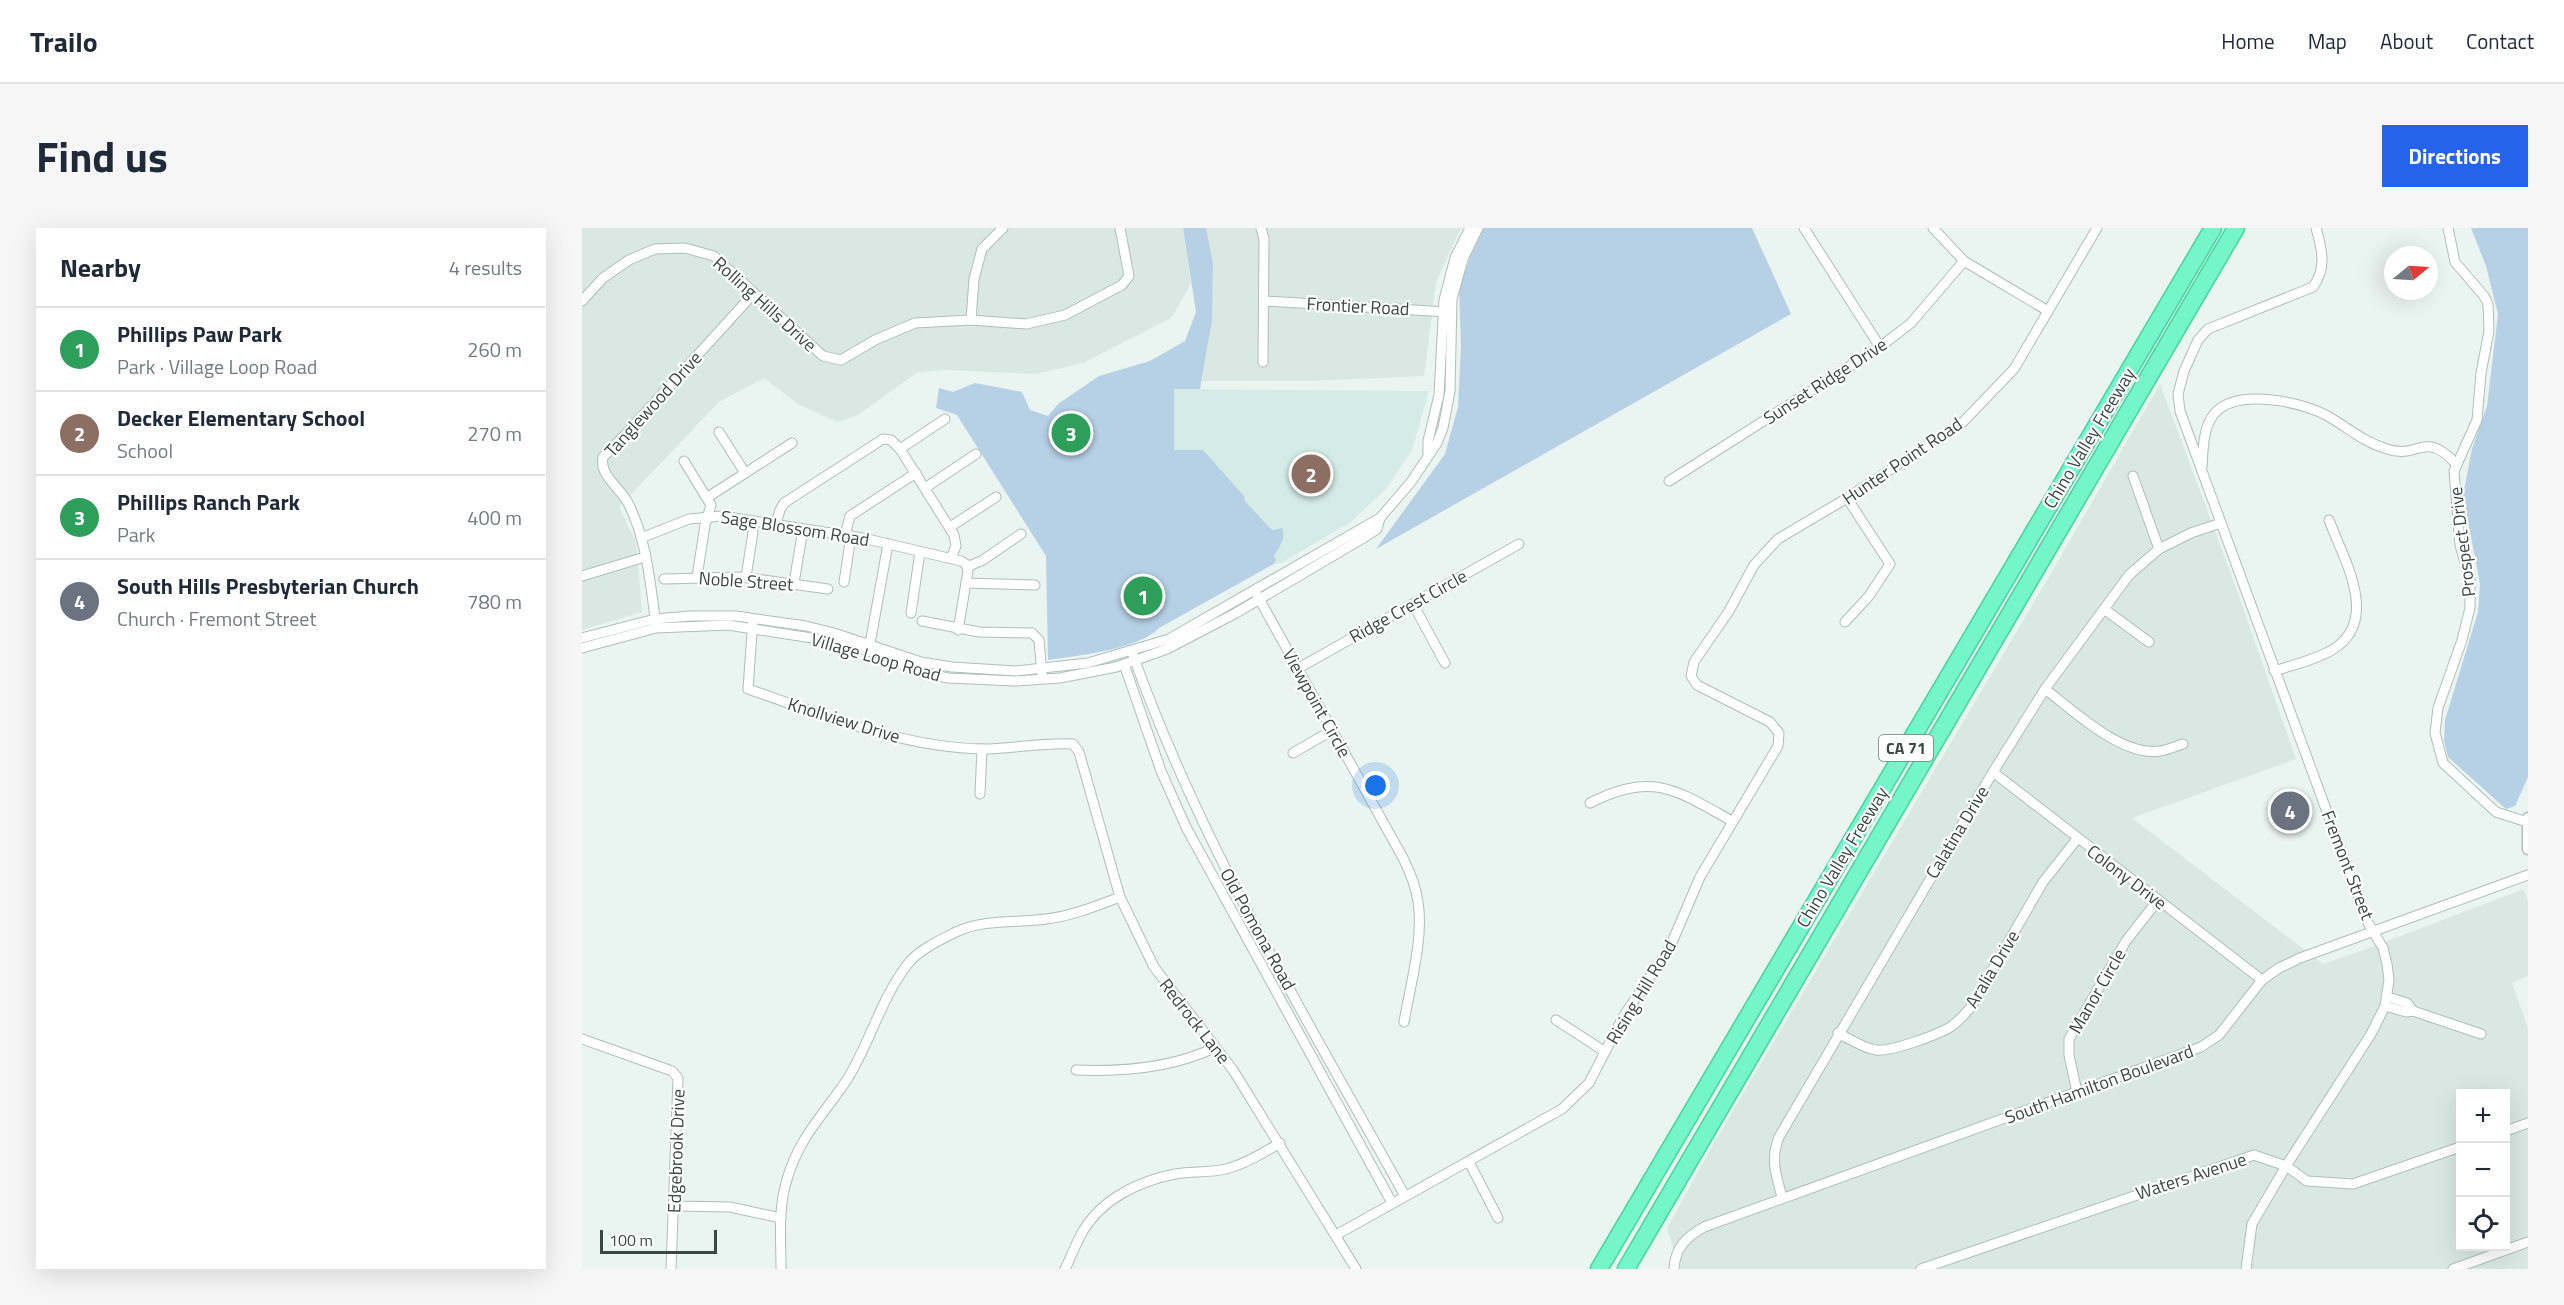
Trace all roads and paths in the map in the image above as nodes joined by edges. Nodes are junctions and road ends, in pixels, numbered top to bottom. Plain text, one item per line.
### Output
1 (1003, 228) edge
2 (1120, 228) edge
3 (1261, 228) edge
4 (1470, 228) edge
5 (1478, 228) edge
6 (1804, 228) edge
7 (1933, 228) edge
8 (2097, 228) edge
9 (2213, 228) edge
10 (2236, 228) edge
11 (2316, 228) edge
12 (2448, 228) edge
13 (1964, 261) junction
14 (754, 293) junction
15 (582, 301) edge
16 (1264, 301) junction
17 (2048, 311) junction
18 (1447, 312) junction
19 (971, 320) junction
20 (1880, 347) junction
21 (1263, 362) dead end
22 (945, 419) dead end
23 (719, 432) dead end
24 (792, 443) dead end
25 (900, 450) junction
26 (976, 454) dead end
27 (684, 461) dead end
28 (2457, 465) junction
29 (745, 473) junction
30 (2201, 473) junction
31 (916, 474) junction
32 (2133, 477) dead end
33 (1669, 481) dead end
34 (925, 488) junction
35 (996, 496) dead end
36 (708, 497) junction
37 (1847, 498) junction
38 (710, 516) junction
39 (1380, 518) junction
40 (2329, 520) dead end
41 (2221, 523) junction
42 (776, 524) junction
43 (950, 526) junction
44 (803, 529) junction
45 (753, 532) dead end
46 (1021, 534) dead end
47 (848, 536) junction
48 (641, 538) junction
49 (888, 544) junction
50 (1519, 544) dead end
51 (2159, 549) junction
52 (920, 552) junction
53 (645, 557) junction
54 (951, 558) junction
55 (967, 567) junction
56 (582, 576) edge
57 (698, 577) junction
58 (746, 577) junction
59 (664, 579) dead end
60 (844, 582) dead end
61 (794, 583) junction
62 (966, 583) junction
63 (1035, 585) dead end
64 (828, 589) dead end
65 (1254, 590) junction
66 (1259, 599) junction
67 (1413, 604) junction
68 (2104, 609) junction
69 (911, 613) dead end
70 (922, 621) dead end
71 (1845, 621) dead end
72 (753, 623) junction
73 (656, 624) junction
74 (958, 630) junction
75 (582, 638) edge
76 (2149, 642) dead end
77 (582, 648) edge
78 (869, 648) junction
79 (1134, 656) junction
80 (1445, 663) dead end
81 (1124, 664) junction
82 (1042, 669) junction
83 (1297, 669) junction
84 (2274, 671) junction
85 (1691, 676) joint
86 (1043, 680) junction
87 (2045, 690) junction
88 (1331, 731) junction
89 (2183, 744) dead end
90 (982, 749) junction
91 (1078, 752) joint
92 (1293, 753) dead end
93 (1993, 772) junction
94 (980, 794) dead end
95 (1590, 803) dead end
96 (1732, 820) junction
97 (2528, 820) edge
98 (2077, 839) junction
99 (2528, 849) edge
100 (2528, 875) edge
101 (1120, 897) junction
102 (2158, 900) junction
103 (2375, 931) junction
104 (2262, 980) junction
105 (2386, 1001) junction
106 (1556, 1020) dead end
107 (1404, 1022) dead end
108 (1838, 1033) junction
109 (2481, 1034) dead end
110 (583, 1042) edge
111 (1214, 1048) junction
112 (1604, 1052) junction
113 (1076, 1070) dead end
114 (2077, 1092) junction
115 (2528, 1123) edge
116 (2510, 1129) edge
117 (1280, 1143) junction
118 (2456, 1148) edge
119 (1468, 1162) junction
120 (2286, 1166) junction
121 (1405, 1196) junction
122 (1782, 1197) junction
123 (1392, 1203) junction
124 (674, 1206) junction
125 (781, 1218) junction
126 (1498, 1218) dead end
127 (1336, 1234) junction
128 (2528, 1242) edge
129 (671, 1269) edge
130 (781, 1269) edge
131 (1065, 1269) edge
132 (1356, 1269) edge
133 (1599, 1269) edge
134 (1626, 1269) edge
135 (1674, 1269) edge
136 (1921, 1269) edge
137 (2246, 1269) edge
138 (2453, 1269) edge

1 - 19 street
2 - 19 street
3 - 16 street
4 - 18 street, Village Loop Road
5 - 18 street, Village Loop Road
6 - 20 street
7 - 13 street
8 - 17 street, Hunter Point Road
9 - 133 highway, Chino Valley Freeway / CA 71
10 - 134 highway, Chino Valley Freeway / CA 71
11 - 30 street, Fremont Street
12 - 28 street, Prospect Drive
13 - 17 street
13 - 20 street, Sunset Ridge Drive
14 - 15 street, Rolling Hills Drive
14 - 19 street, Rolling Hills Drive
14 - 48 street, Tanglewood Drive
16 - 18 street, Frontier Road
16 - 21 street
17 - 37 street, Hunter Point Road
18 - 39 street, Village Loop Road
20 - 33 street, Sunset Ridge Drive
22 - 25 street
23 - 29 street
24 - 29 street
25 - 31 street
25 - 42 street
26 - 34 street
27 - 36 street
28 - 30 street
28 - 97 street, Prospect Drive
29 - 36 street
30 - 41 street, Fremont Street
31 - 34 street
31 - 47 street
32 - 51 street
34 - 43 street
35 - 43 street
36 - 38 street
37 - 71 street
37 - 85 street, Hunter Point Road
38 - 42 street, Sage Blossom Road
38 - 48 street, Sage Blossom Road
38 - 57 street
39 - 65 street, Village Loop Road
39 - 66 street, Village Loop Road
40 - 84 street
41 - 51 street, Calatina Drive
41 - 84 street, Fremont Street
42 - 44 street, Sage Blossom Road
43 - 54 street
44 - 47 street, Sage Blossom Road
44 - 61 street
45 - 58 street
46 - 55 street
47 - 49 street, Sage Blossom Road
47 - 60 street
48 - 53 street, Tanglewood Drive
49 - 52 street, Sage Blossom Road
49 - 78 street
50 - 67 street, Ridge Crest Circle
51 - 68 street, Calatina Drive
52 - 54 street, Sage Blossom Road
52 - 69 street
53 - 56 street
53 - 73 street, Tanglewood Drive
54 - 55 street, Sage Blossom Road
55 - 62 street
57 - 58 street, Noble Street
57 - 59 street, Noble Street
58 - 61 street, Noble Street
61 - 64 street, Noble Street
62 - 63 street
62 - 74 street
65 - 66 street, Viewpoint Circle
65 - 79 street, Village Loop Road
66 - 79 street, Village Loop Road
66 - 83 street, Viewpoint Circle
67 - 80 street
67 - 83 street, Ridge Crest Circle
68 - 76 street
68 - 87 street, Calatina Drive
70 - 74 street
72 - 73 street, Village Loop Road
72 - 78 street, Village Loop Road
72 - 90 street, Knollview Drive
73 - 75 street, Village Loop Road
73 - 77 street, Village Loop Road
74 - 82 street
78 - 82 street, Village Loop Road
78 - 86 street, Village Loop Road
79 - 81 street, Village Loop Road
79 - 82 street, Village Loop Road
79 - 121 street, Old Pomona Road
81 - 86 street, Village Loop Road
81 - 123 street, Old Pomona Road
82 - 86 street
83 - 88 street, Viewpoint Circle
84 - 103 street, Fremont Street
85 - 96 street, Rising Hill Road
87 - 89 street
87 - 93 street, Calatina Drive
88 - 92 street
88 - 107 street, Viewpoint Circle
90 - 91 street, Knollview Drive
90 - 94 street
91 - 101 street, Redrock Lane
93 - 98 street, Colony Drive
93 - 108 street, Calatina Drive
95 - 96 street
96 - 112 street, Rising Hill Road
97 - 99 street
98 - 102 street, Colony Drive
98 - 108 street, Aralia Drive
100 - 103 street, South Hamilton Boulevard
101 - 111 street, Redrock Lane
101 - 125 street
102 - 104 street, Colony Drive
102 - 114 street, Manor Circle
103 - 104 street, South Hamilton Boulevard
103 - 105 street, Fremont Street
104 - 114 street, South Hamilton Boulevard
105 - 109 street
105 - 120 street, Fremont Street
106 - 112 street
108 - 122 street, Calatina Drive
110 - 124 street, Edgebrook Drive
111 - 113 street
111 - 117 street, Redrock Lane
112 - 119 street, Rising Hill Road
114 - 122 street, South Hamilton Boulevard
115 - 116 street
117 - 127 street, Redrock Lane
117 - 131 street
118 - 120 street, Waters Avenue
119 - 121 street, Rising Hill Road
119 - 126 street
120 - 136 street, Waters Avenue
120 - 137 street, Fremont Street
121 - 123 street, Rising Hill Road
122 - 135 street, South Hamilton Boulevard
123 - 127 street, Rising Hill Road
124 - 125 street
124 - 129 street, Edgebrook Drive
125 - 130 street
127 - 132 street, Redrock Lane
128 - 138 street

